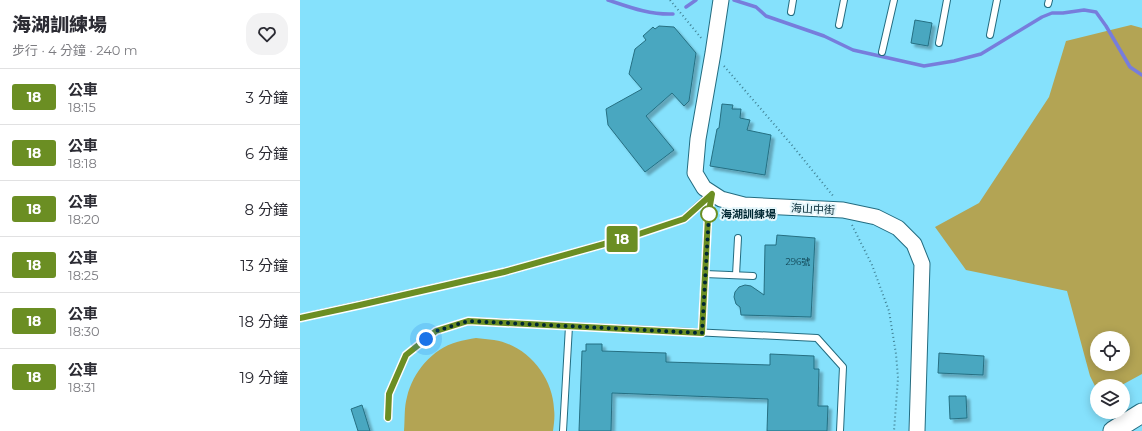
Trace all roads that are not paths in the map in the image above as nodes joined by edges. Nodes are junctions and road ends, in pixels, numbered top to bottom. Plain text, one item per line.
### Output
1 (794, 0) edge
2 (844, 0) edge
3 (894, 0) edge
4 (947, 0) edge
5 (997, 0) edge
6 (721, 3) edge
7 (791, 12) dead end
8 (839, 25) dead end
9 (990, 34) dead end
10 (939, 43) dead end
11 (882, 52) dead end
12 (712, 194) junction
13 (738, 238) dead end
14 (705, 274) junction
15 (736, 276) junction
16 (753, 276) dead end
17 (300, 318) edge
18 (569, 326) junction
19 (702, 333) junction
20 (1142, 413) edge
21 (388, 418) dead end
22 (563, 431) edge
23 (840, 431) edge
24 (917, 431) edge
25 (1113, 431) edge

1 - 7 lane
2 - 8 lane
3 - 11 lane
4 - 10 lane
5 - 9 lane
6 - 12 street, 海山中街
12 - 14 lane
12 - 17 lane
12 - 24 street, 海山中街
13 - 15 lane
14 - 15 lane
14 - 19 lane
15 - 16 lane
18 - 19 lane
18 - 21 lane
18 - 22 lane
19 - 23 lane
20 - 25 main road

